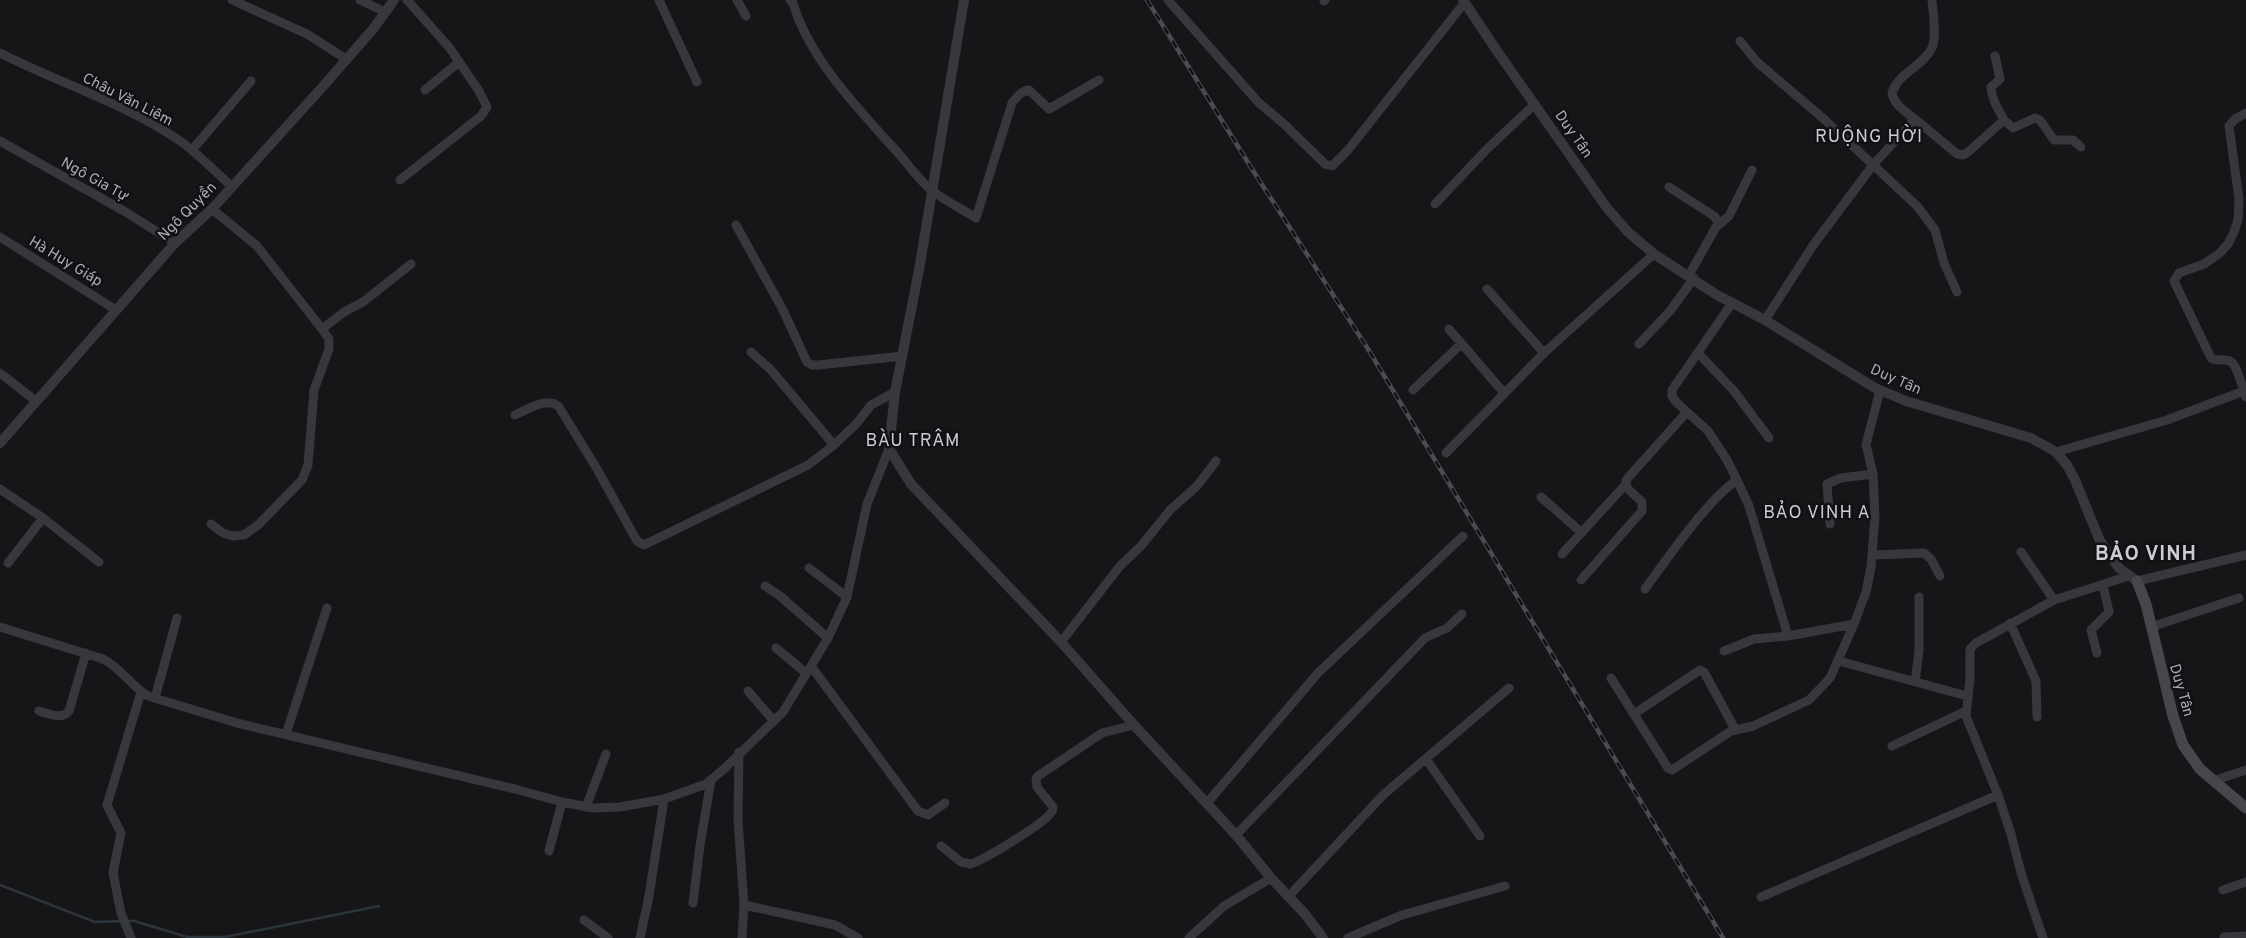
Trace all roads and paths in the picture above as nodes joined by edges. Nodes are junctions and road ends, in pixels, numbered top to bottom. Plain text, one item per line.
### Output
1 (232, 0) edge
2 (360, 0) edge
3 (394, 0) edge
4 (407, 0) edge
5 (659, 0) edge
6 (736, 0) edge
7 (964, 0) edge
8 (1168, 0) edge
9 (1932, 0) edge
10 (793, 1) edge
11 (1464, 1) edge
12 (385, 12) junction
13 (746, 16) dead end
14 (1740, 41) dead end
15 (0, 54) edge
16 (1995, 56) dead end
17 (346, 59) junction
18 (460, 62) junction
19 (1099, 80) dead end
20 (251, 81) dead end
21 (697, 82) dead end
22 (426, 90) dead end
23 (1535, 104) junction
24 (2246, 113) edge
25 (1915, 119) junction
26 (2004, 120) junction
27 (0, 141) edge
28 (2081, 147) dead end
29 (192, 150) junction
30 (1873, 165) junction
31 (1752, 170) dead end
32 (400, 180) dead end
33 (1669, 186) dead end
34 (232, 187) junction
35 (932, 191) junction
36 (1435, 204) dead end
37 (212, 209) junction
38 (1719, 224) junction
39 (736, 225) dead end
40 (0, 237) edge
41 (175, 243) junction
42 (1654, 254) junction
43 (411, 264) dead end
44 (1691, 276) junction
45 (1487, 290) dead end
46 (1957, 292) dead end
47 (1732, 303) junction
48 (116, 310) junction
49 (1765, 320) junction
50 (322, 329) junction
51 (1449, 329) dead end
52 (1461, 344) junction
53 (1639, 344) dead end
54 (751, 352) dead end
55 (1544, 353) junction
56 (1698, 353) junction
57 (903, 356) junction
58 (0, 373) edge
59 (1413, 390) dead end
60 (1880, 390) junction
61 (895, 392) junction
62 (1504, 393) junction
63 (2245, 394) edge
64 (36, 401) junction
65 (1686, 413) junction
66 (515, 415) dead end
67 (1769, 438) dead end
68 (0, 443) edge
69 (834, 445) junction
70 (888, 449) junction
71 (1446, 452) dead end
72 (2056, 452) junction
73 (1216, 461) dead end
74 (1873, 474) junction
75 (1738, 480) junction
76 (1626, 484) junction
77 (0, 489) edge
78 (1542, 497) dead end
79 (43, 518) junction
80 (212, 524) dead end
81 (1830, 524) dead end
82 (1582, 533) junction
83 (1463, 536) dead end
84 (2021, 552) dead end
85 (1562, 554) dead end
86 (1873, 555) junction
87 (2246, 555) edge
88 (100, 562) dead end
89 (8, 563) dead end
90 (810, 568) dead end
91 (1940, 576) dead end
92 (2133, 579) junction
93 (1580, 580) dead end
94 (2103, 585) junction
95 (765, 586) dead end
96 (1645, 589) dead end
97 (847, 597) junction
98 (1919, 597) dead end
99 (2239, 598) dead end
100 (2054, 600) junction
101 (327, 608) dead end
102 (1462, 614) dead end
103 (177, 618) dead end
104 (2010, 623) junction
105 (1854, 624) junction
106 (0, 628) edge
107 (2151, 628) junction
108 (1788, 636) junction
109 (828, 638) junction
110 (1061, 642) junction
111 (776, 648) dead end
112 (1724, 651) dead end
113 (2097, 653) dead end
114 (86, 654) junction
115 (1839, 661) junction
116 (808, 670) junction
117 (1611, 678) dead end
118 (1915, 682) junction
119 (1509, 688) dead end
120 (748, 691) dead end
121 (140, 692) junction
122 (1967, 696) junction
123 (155, 698) junction
124 (39, 711) dead end
125 (1966, 711) junction
126 (1634, 714) junction
127 (2037, 717) dead end
128 (773, 720) junction
129 (1134, 725) junction
130 (1735, 729) junction
131 (286, 734) junction
132 (1892, 746) dead end
133 (739, 752) junction
134 (606, 754) dead end
135 (1426, 759) junction
136 (2246, 770) edge
137 (711, 780) junction
138 (2213, 781) junction
139 (1998, 795) junction
140 (664, 799) junction
141 (562, 802) junction
142 (945, 803) dead end
143 (1207, 803) junction
144 (586, 807) junction
145 (2246, 808) edge
146 (1236, 835) junction
147 (1480, 836) dead end
148 (941, 846) dead end
149 (550, 851) dead end
150 (1272, 878) junction
151 (2246, 882) edge
152 (1505, 886) dead end
153 (2223, 890) dead end
154 (1289, 896) junction
155 (1761, 897) dead end
156 (693, 903) dead end
157 (744, 905) junction
158 (584, 920) dead end
159 (2246, 936) edge
160 (2224, 937) edge
161 (130, 938) edge
162 (608, 938) edge
163 (640, 938) edge
164 (742, 938) edge
165 (858, 938) edge
166 (1189, 938) edge
167 (1322, 938) edge
168 (1348, 938) edge
169 (2043, 938) edge

1 - 17 street
2 - 12 street
3 - 12 street, Ngô Quyền
4 - 18 street
5 - 21 street
6 - 13 street
7 - 35 street
8 - 11 street
9 - 25 street
10 - 35 street
11 - 23 street, Duy Tân
12 - 17 street, Ngô Quyền
14 - 30 street
15 - 29 street, Châu Văn Liêm
16 - 26 street
17 - 34 street, Ngô Quyền
18 - 22 street
18 - 32 street
19 - 35 street
20 - 29 street
23 - 36 street
23 - 42 street, Duy Tân
24 - 63 street
25 - 26 street
25 - 30 street
26 - 28 street
27 - 41 street, Ngô Gia Tự
29 - 34 street, Châu Văn Liêm
30 - 46 street
30 - 49 street
31 - 38 street
33 - 38 street
34 - 37 street, Ngô Quyền
35 - 57 street
37 - 41 street, Ngô Quyền
37 - 50 street
38 - 44 street
39 - 57 street
40 - 48 street, Hà Huy Giáp
41 - 48 street, Ngô Quyền
42 - 44 street, Duy Tân
42 - 55 street
43 - 50 street
44 - 47 street, Duy Tân
44 - 53 street
45 - 55 street
47 - 49 street, Duy Tân
47 - 56 street
48 - 64 street, Ngô Quyền
49 - 60 street, Duy Tân
50 - 80 street
51 - 52 street
52 - 59 street
52 - 62 street
54 - 69 street
55 - 62 street
56 - 65 street
56 - 67 street
57 - 61 street
58 - 64 street
60 - 72 street, Duy Tân
60 - 74 street
61 - 69 street
61 - 70 street
62 - 71 street
63 - 72 street
64 - 68 street, Ngô Quyền
65 - 75 street
65 - 76 street
66 - 69 street
70 - 97 street
70 - 110 street
72 - 92 street, Duy Tân
73 - 110 street
74 - 81 street
74 - 86 street
75 - 96 street
75 - 108 street
76 - 82 street
76 - 93 street
77 - 79 street
78 - 82 street
79 - 88 street
79 - 89 street
82 - 85 street
83 - 143 street
84 - 100 street
86 - 91 street
86 - 105 street
87 - 92 street
90 - 97 street
92 - 94 street
92 - 107 main road, Duy Tân
94 - 100 street
94 - 113 street
95 - 109 street
97 - 109 street
98 - 118 street
99 - 107 street
100 - 104 street
101 - 131 street
102 - 146 street
103 - 123 street
104 - 122 street
104 - 127 street
105 - 108 street
105 - 115 street
106 - 114 street
107 - 138 main road, Duy Tân
108 - 112 street
109 - 116 street
110 - 129 street
111 - 116 street
114 - 121 street
114 - 124 street
115 - 118 street
115 - 130 street
116 - 128 street
116 - 142 street
117 - 126 street
118 - 122 street
119 - 135 street
120 - 128 street
121 - 123 street
121 - 161 street
122 - 125 street
123 - 131 street
125 - 132 street
125 - 139 street
126 - 130 street
126 - 130 street
128 - 133 street
129 - 143 street
129 - 148 street
131 - 141 street
133 - 137 street
133 - 157 street
134 - 144 street
135 - 147 street
135 - 154 street
136 - 138 street
137 - 140 street
137 - 156 street
138 - 145 main road, Duy Tân
139 - 155 street
139 - 169 street
140 - 144 street
140 - 163 street
141 - 144 street
141 - 149 street
143 - 146 street
146 - 150 street
150 - 154 street
150 - 166 street
151 - 153 street
152 - 168 street
154 - 167 street
157 - 164 street
157 - 165 street
158 - 162 street
159 - 160 street

